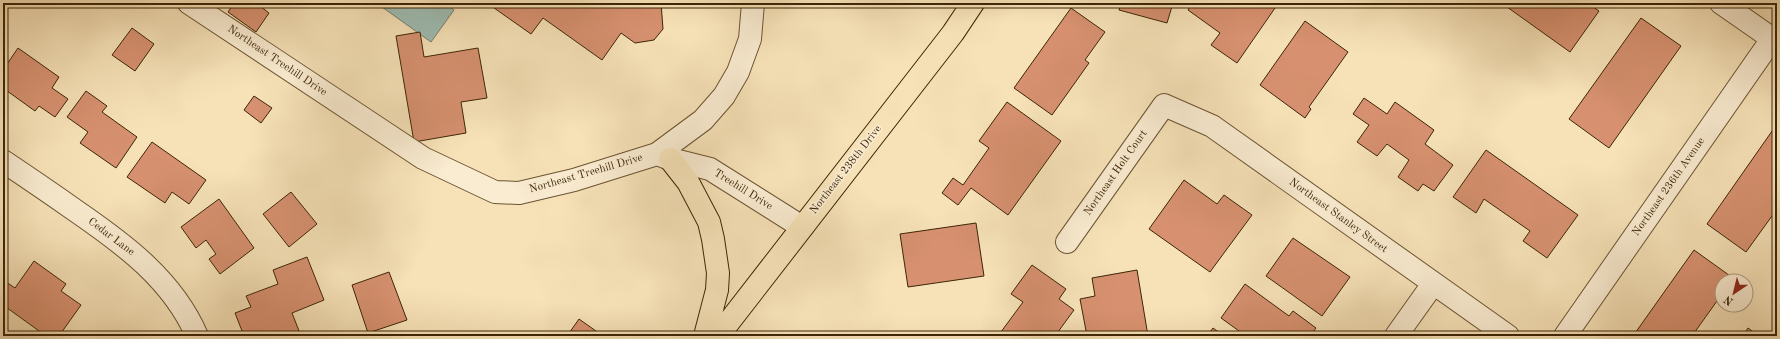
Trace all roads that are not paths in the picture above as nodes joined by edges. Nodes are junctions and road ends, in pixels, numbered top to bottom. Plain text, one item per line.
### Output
1 (189, 3) edge
2 (754, 3) edge
3 (973, 3) edge
4 (1721, 3) edge
5 (1775, 40) edge
6 (1164, 105) joint
7 (663, 157) junction
8 (3, 161) edge
9 (802, 226) junction
10 (1067, 242) dead end
11 (1433, 284) junction
12 (197, 336) edge
13 (705, 336) edge
14 (718, 336) edge
15 (1396, 336) edge
16 (1508, 336) edge
17 (1565, 336) edge

1 - 7 street, Northeast Treehill Drive
2 - 7 street, Northeast Treehill Drive
3 - 9 highway, Northeast 238th Drive
4 - 5 street
5 - 17 street, Northeast 236th Avenue
6 - 10 street, Northeast Holt Court
6 - 11 street, Northeast Stanley Street
7 - 9 street, Treehill Drive
7 - 13 highway
8 - 12 street, Cedar Lane
9 - 14 highway, Northeast 238th Drive
11 - 15 street
11 - 16 street, Northeast Stanley Street

